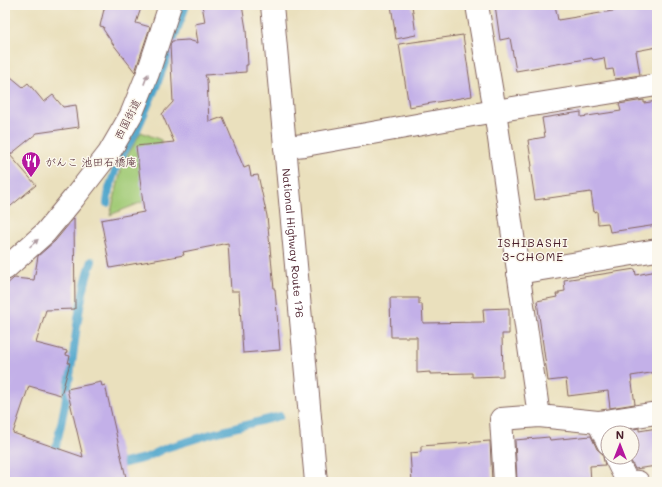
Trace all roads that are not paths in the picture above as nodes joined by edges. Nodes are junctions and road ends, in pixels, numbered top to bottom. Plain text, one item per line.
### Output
1 (170, 5) edge
2 (272, 5) edge
3 (477, 5) edge
4 (657, 85) edge
5 (495, 112) junction
6 (285, 147) junction
7 (657, 250) edge
8 (5, 269) edge
9 (518, 272) junction
10 (657, 413) edge
11 (539, 416) junction
12 (598, 422) junction
13 (600, 426) edge
14 (619, 465) edge
15 (316, 482) edge
16 (505, 482) edge
17 (638, 482) edge

8 -> 1 main road, 西国街道
2 - 6 main road, National Highway Route 176
3 - 5 main road
4 - 5 main road
5 - 6 main road
5 - 9 main road
6 - 15 main road, National Highway Route 176
7 - 9 main road
9 - 11 main road
10 - 12 main road
11 - 12 main road
11 - 16 main road
12 - 13 main road
14 - 17 main road

